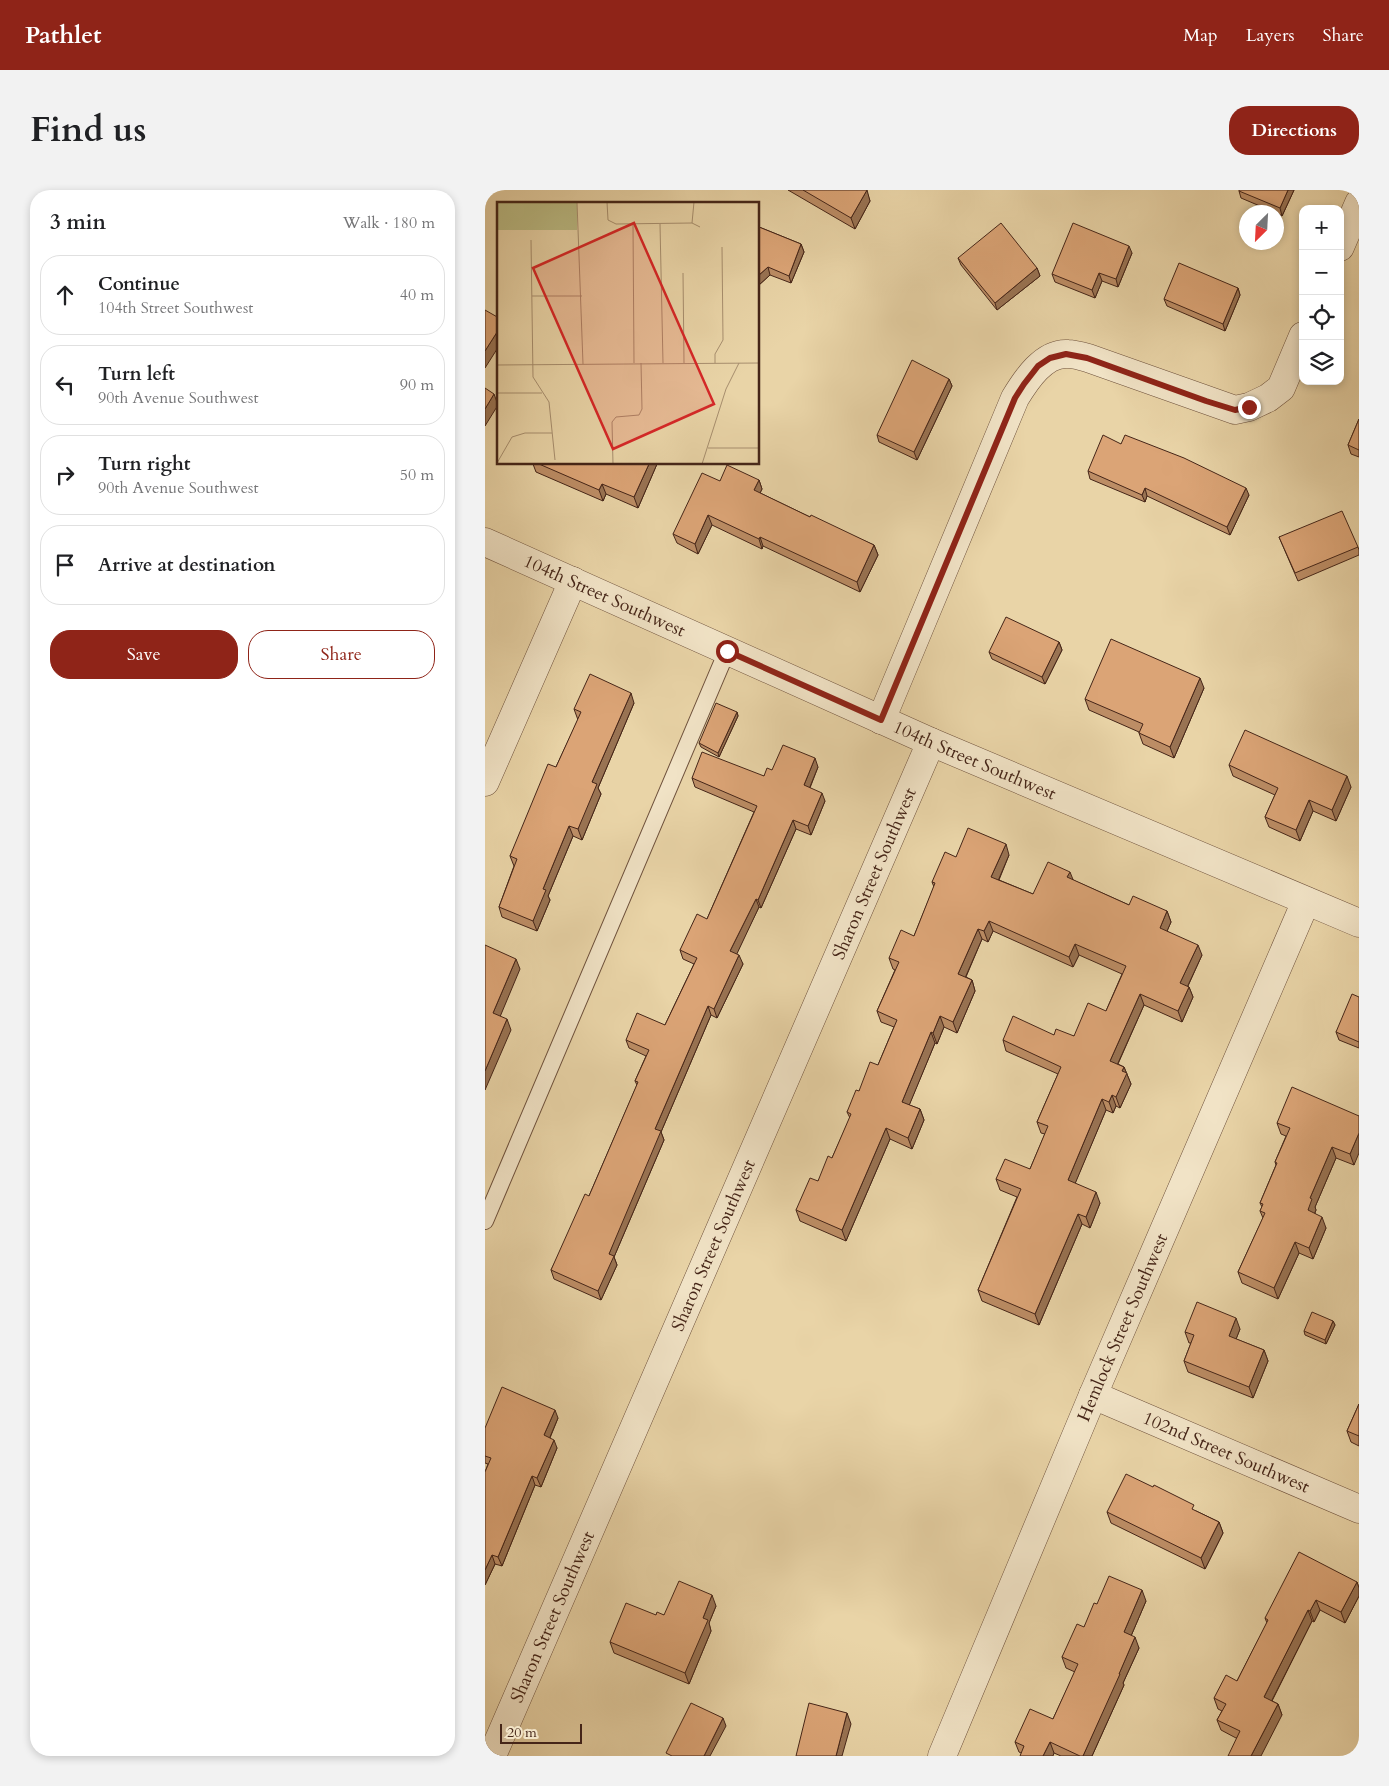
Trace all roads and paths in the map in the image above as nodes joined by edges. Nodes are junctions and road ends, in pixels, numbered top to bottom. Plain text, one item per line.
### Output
1 (1359, 203) edge
2 (1344, 238) edge
3 (1301, 340) edge
4 (485, 542) edge
5 (573, 581) junction
6 (727, 651) junction
7 (881, 720) junction
8 (931, 742) junction
9 (485, 782) edge
10 (1306, 901) junction
11 (1359, 924) edge
12 (485, 1221) edge
13 (1093, 1395) junction
14 (1359, 1509) edge
15 (498, 1750) edge
16 (942, 1756) edge

1 - 2 street
3 - 7 street
4 - 5 street, 104th Street Southwest
5 - 6 street, 104th Street Southwest
5 - 9 street
6 - 7 street, 104th Street Southwest
6 - 12 lane
7 - 8 street, 104th Street Southwest
8 - 10 street, 104th Street Southwest
8 - 15 street, Sharon Street Southwest
10 - 11 street, 104th Street Southwest
10 - 13 street, Hemlock Street Southwest
13 - 14 street, 102nd Street Southwest
13 - 16 street, Hemlock Street Southwest

